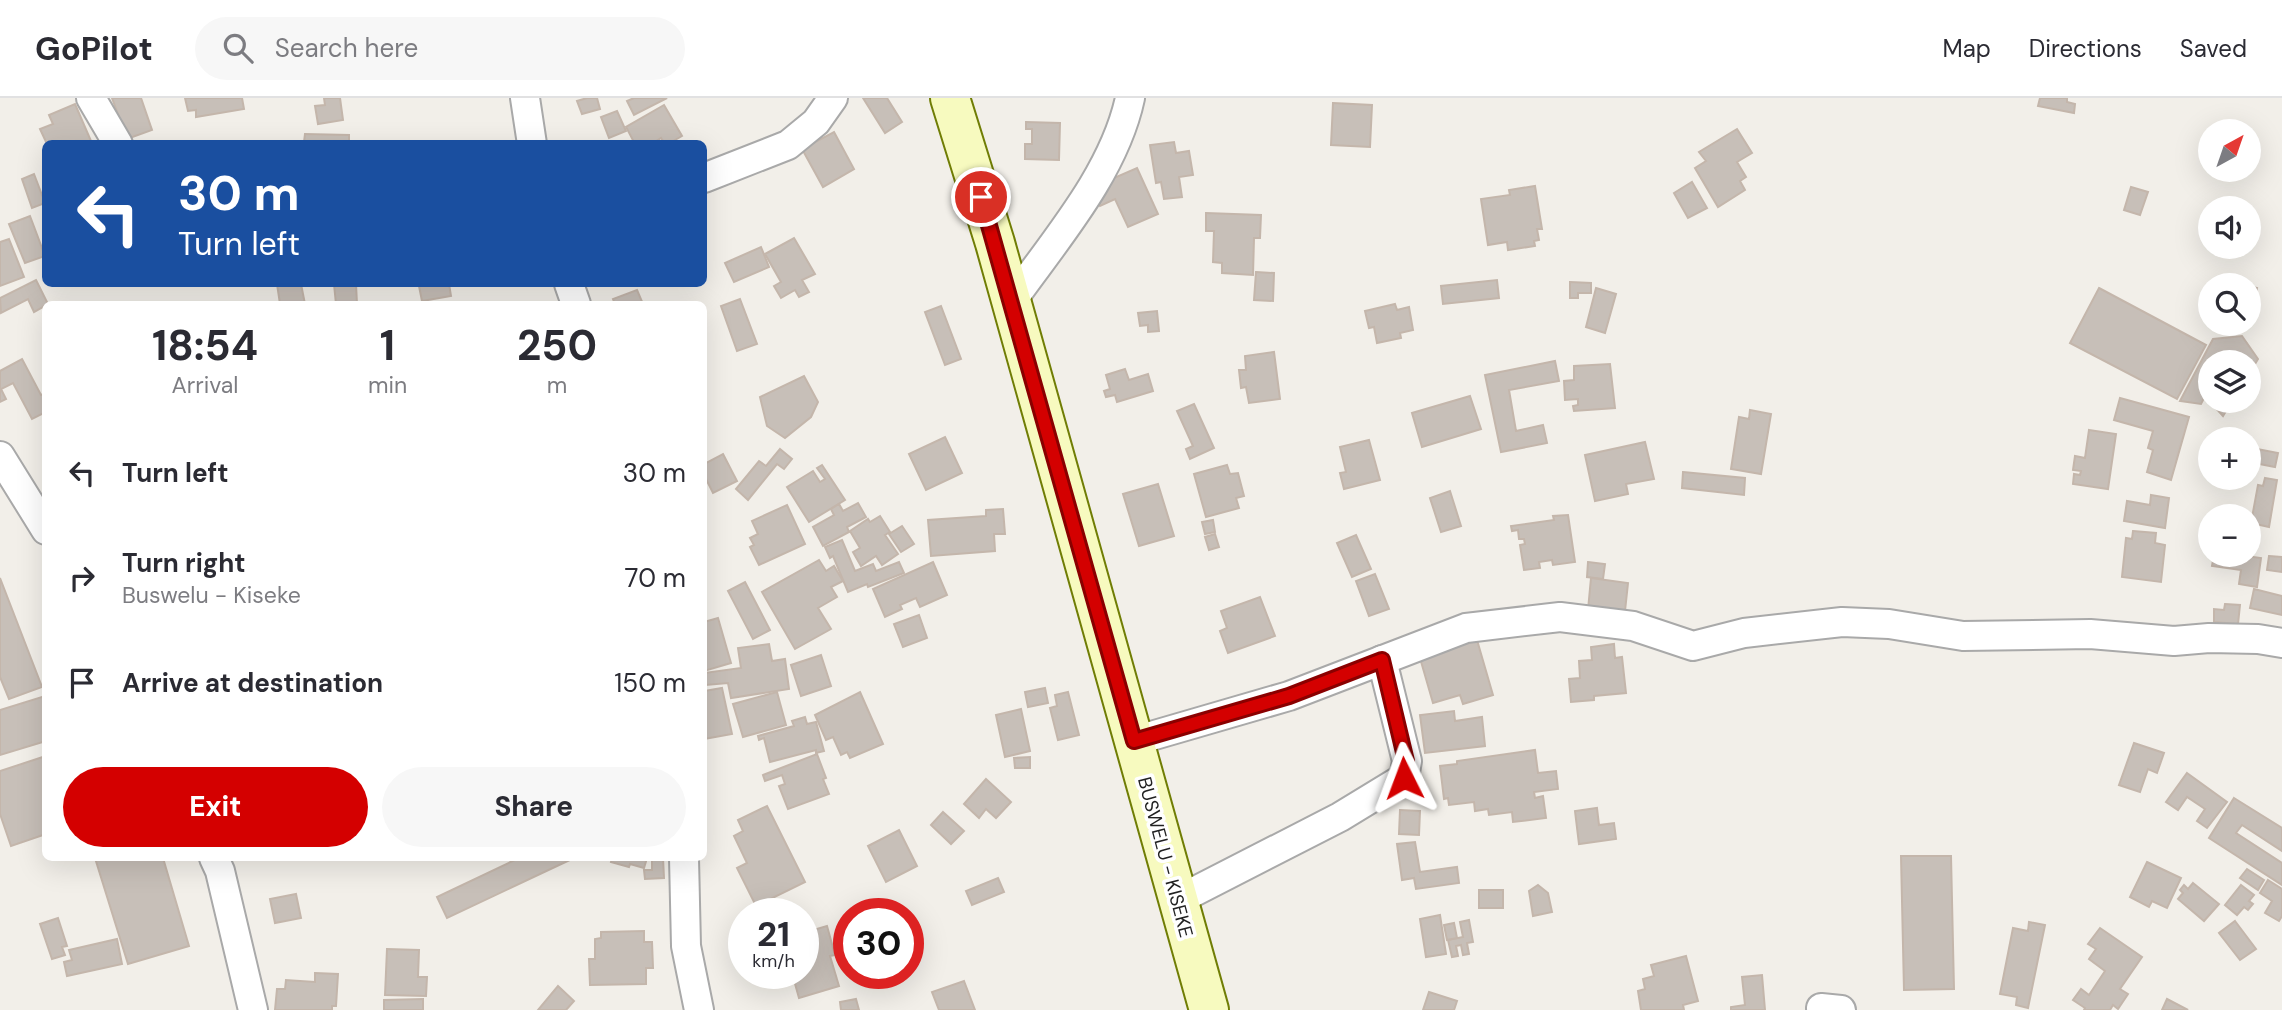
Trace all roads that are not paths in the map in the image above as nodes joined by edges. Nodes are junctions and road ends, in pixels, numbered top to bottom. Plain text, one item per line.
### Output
1 (91, 98) edge
2 (526, 98) edge
3 (832, 98) edge
4 (950, 98) edge
5 (1130, 98) edge
6 (116, 140) edge
7 (531, 140) edge
8 (707, 177) edge
9 (1011, 302) junction
10 (0, 456) edge
11 (42, 524) edge
12 (2282, 643) edge
13 (1382, 660) junction
14 (1134, 741) junction
15 (215, 861) edge
16 (684, 861) edge
17 (1178, 900) junction
18 (253, 1010) edge
19 (699, 1010) edge
20 (1209, 1010) edge

1 - 6 street
2 - 7 street
3 - 8 street
4 - 9 main road, BUSWELU - KISEKE
5 - 9 street
9 - 14 main road, BUSWELU - KISEKE
10 - 11 street
12 - 13 street
13 - 14 street
13 - 17 street
14 - 17 main road, BUSWELU - KISEKE
15 - 18 street
16 - 19 street
17 - 20 main road, BUSWELU - KISEKE

